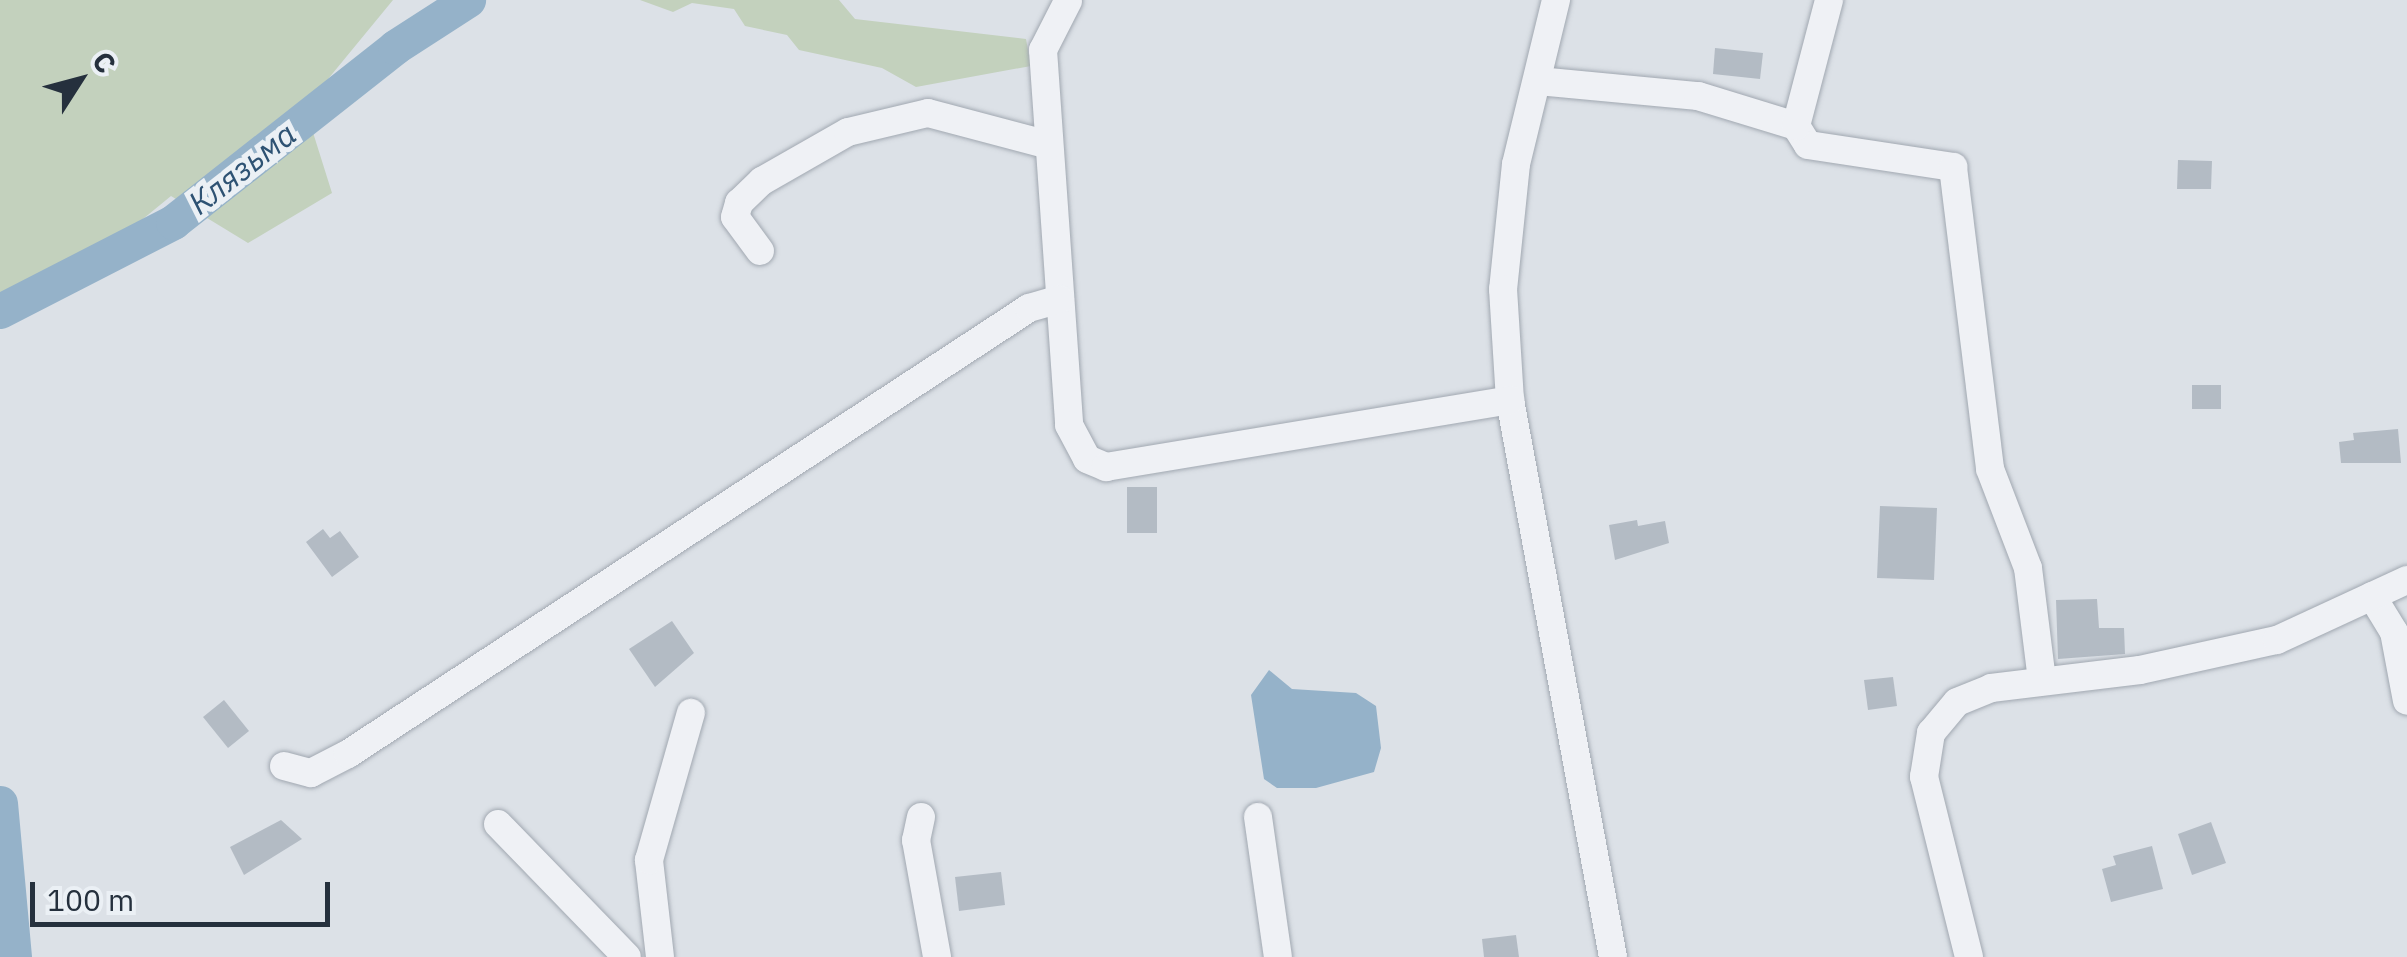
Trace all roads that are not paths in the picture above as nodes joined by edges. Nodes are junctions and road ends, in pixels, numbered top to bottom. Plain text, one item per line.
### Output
1 (1556, 0) edge
2 (1828, 0) edge
3 (1068, 1) edge
4 (1538, 81) junction
5 (1796, 126) junction
6 (1049, 145) junction
7 (760, 251) dead end
8 (1060, 300) junction
9 (1510, 400) junction
10 (2407, 580) edge
11 (2372, 596) junction
12 (2042, 681) junction
13 (2407, 701) edge
14 (690, 713) dead end
15 (284, 766) dead end
16 (921, 816) dead end
17 (1258, 817) dead end
18 (498, 824) dead end
19 (627, 957) edge
20 (660, 957) edge
21 (937, 957) edge
22 (1278, 957) edge
23 (1613, 957) edge
24 (1969, 957) edge

1 - 4 street
2 - 5 street
3 - 6 street
4 - 5 street
4 - 9 street
5 - 12 street
6 - 7 street
6 - 8 street
8 - 9 street
8 - 15 street
9 - 23 street
10 - 11 street
11 - 12 street
11 - 13 street
12 - 24 street
14 - 20 street
16 - 21 street
17 - 22 street
18 - 19 street

